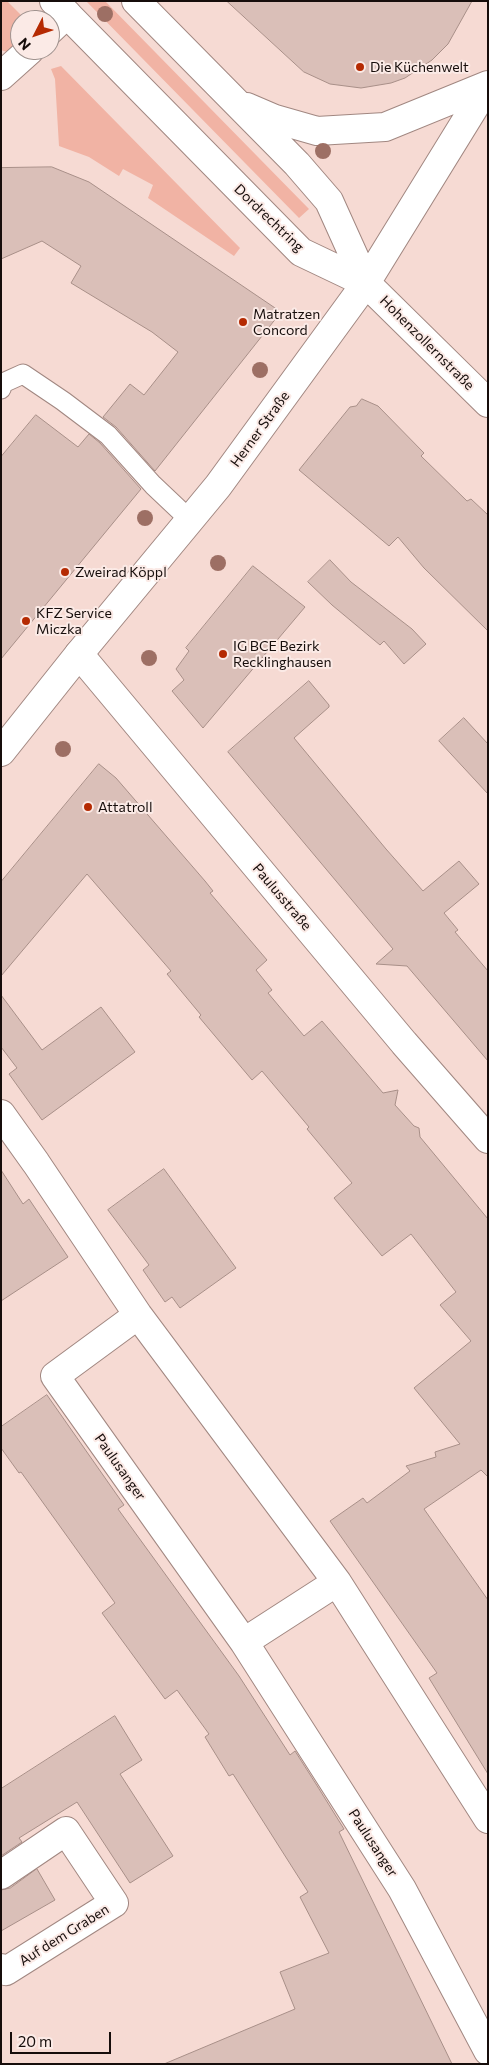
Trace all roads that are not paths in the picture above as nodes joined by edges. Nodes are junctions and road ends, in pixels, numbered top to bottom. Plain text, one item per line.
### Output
1 (136, 1) edge
2 (60, 18) edge
3 (19, 60) edge
4 (1, 76) edge
5 (488, 85) edge
6 (237, 103) junction
7 (366, 283) junction
8 (1, 389) edge
9 (488, 403) edge
10 (190, 520) junction
11 (79, 654) junction
12 (1, 752) edge
13 (1, 1114) edge
14 (488, 1139) edge
15 (138, 1315) junction
16 (337, 1582) junction
17 (244, 1642) junction
18 (488, 1820) edge
19 (1, 1874) edge
20 (1, 1968) edge
21 (488, 2051) edge

1 - 6 street
2 - 7 street, Dordrechtring
3 - 4 street
5 - 6 street, Herner Straße
5 - 7 street, Herner Straße
6 - 7 street
7 - 9 street, Hohenzollernstraße
7 - 10 street, Herner Straße
8 - 10 lane
10 - 11 street, Herner Straße
11 - 12 street, Herner Straße
11 - 14 street, Paulusstraße
13 - 15 street
15 - 16 street
15 - 17 street, Paulusanger
16 - 17 street
16 - 18 street
17 - 21 street, Paulusanger
19 - 20 street, Auf dem Graben

